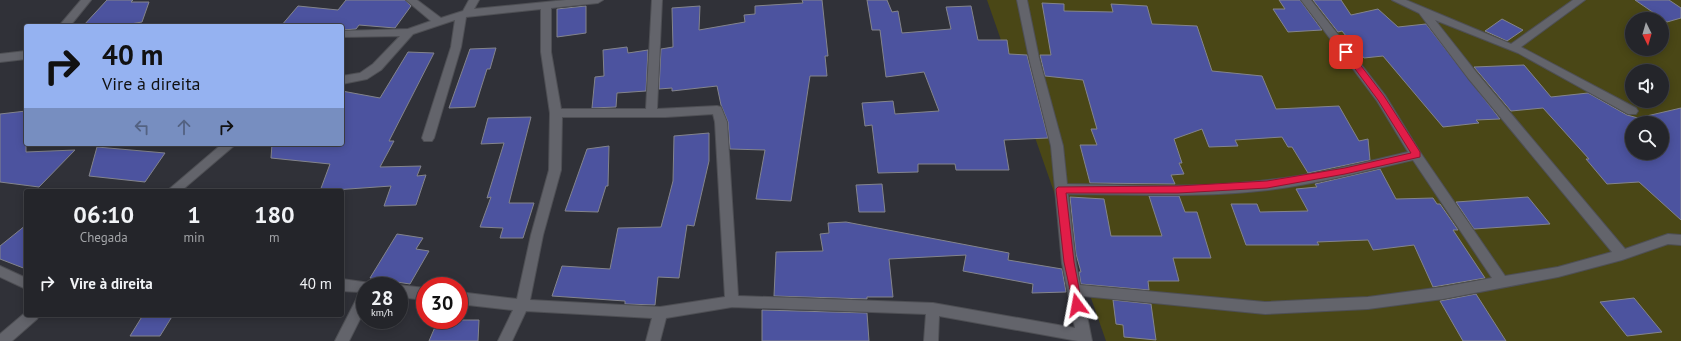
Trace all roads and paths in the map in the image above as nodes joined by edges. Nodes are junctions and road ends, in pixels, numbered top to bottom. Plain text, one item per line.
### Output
1 (86, 0) edge
2 (411, 0) edge
3 (474, 0) edge
4 (598, 0) edge
5 (658, 0) edge
6 (1022, 0) edge
7 (1306, 0) edge
8 (1398, 0) edge
9 (1580, 0) edge
10 (546, 5) junction
11 (1422, 10) junction
12 (464, 14) junction
13 (439, 22) junction
14 (66, 24) edge
15 (410, 32) junction
16 (344, 34) edge
17 (1512, 48) junction
18 (24, 55) edge
19 (0, 58) edge
20 (344, 80) edge
21 (1632, 111) dead end
22 (556, 113) junction
23 (650, 113) junction
24 (428, 138) dead end
25 (228, 146) edge
26 (1416, 155) junction
27 (175, 189) edge
28 (1061, 189) junction
29 (1681, 240) edge
30 (1622, 255) junction
31 (0, 271) edge
32 (1502, 282) junction
33 (24, 283) edge
34 (344, 285) edge
35 (356, 287) edge
36 (1074, 290) junction
37 (468, 299) edge
38 (732, 302) junction
39 (522, 305) junction
40 (933, 309) junction
41 (660, 313) junction
42 (356, 314) edge
43 (30, 317) edge
44 (1085, 338) edge
45 (2, 341) edge
46 (342, 341) edge
47 (505, 341) edge
48 (653, 341) edge
49 (931, 341) edge

1 - 14 street
2 - 13 street
3 - 12 street
4 - 10 street
5 - 23 street
6 - 28 street
7 - 26 street
8 - 11 street
9 - 17 street
10 - 12 street
10 - 22 street
11 - 17 street
11 - 30 street
12 - 13 street
12 - 24 street
13 - 15 street
15 - 16 street
15 - 20 street
17 - 21 street
18 - 19 street
22 - 23 street
22 - 39 street
23 - 38 street
25 - 27 street
26 - 28 street
26 - 32 street
28 - 36 street
29 - 30 street
30 - 32 street
31 - 33 street
32 - 36 street
34 - 35 street
36 - 44 street
37 - 39 street
38 - 40 street
38 - 41 street
39 - 41 street
39 - 47 street
40 - 44 street
40 - 49 street
41 - 48 street
42 - 46 street
43 - 45 street

